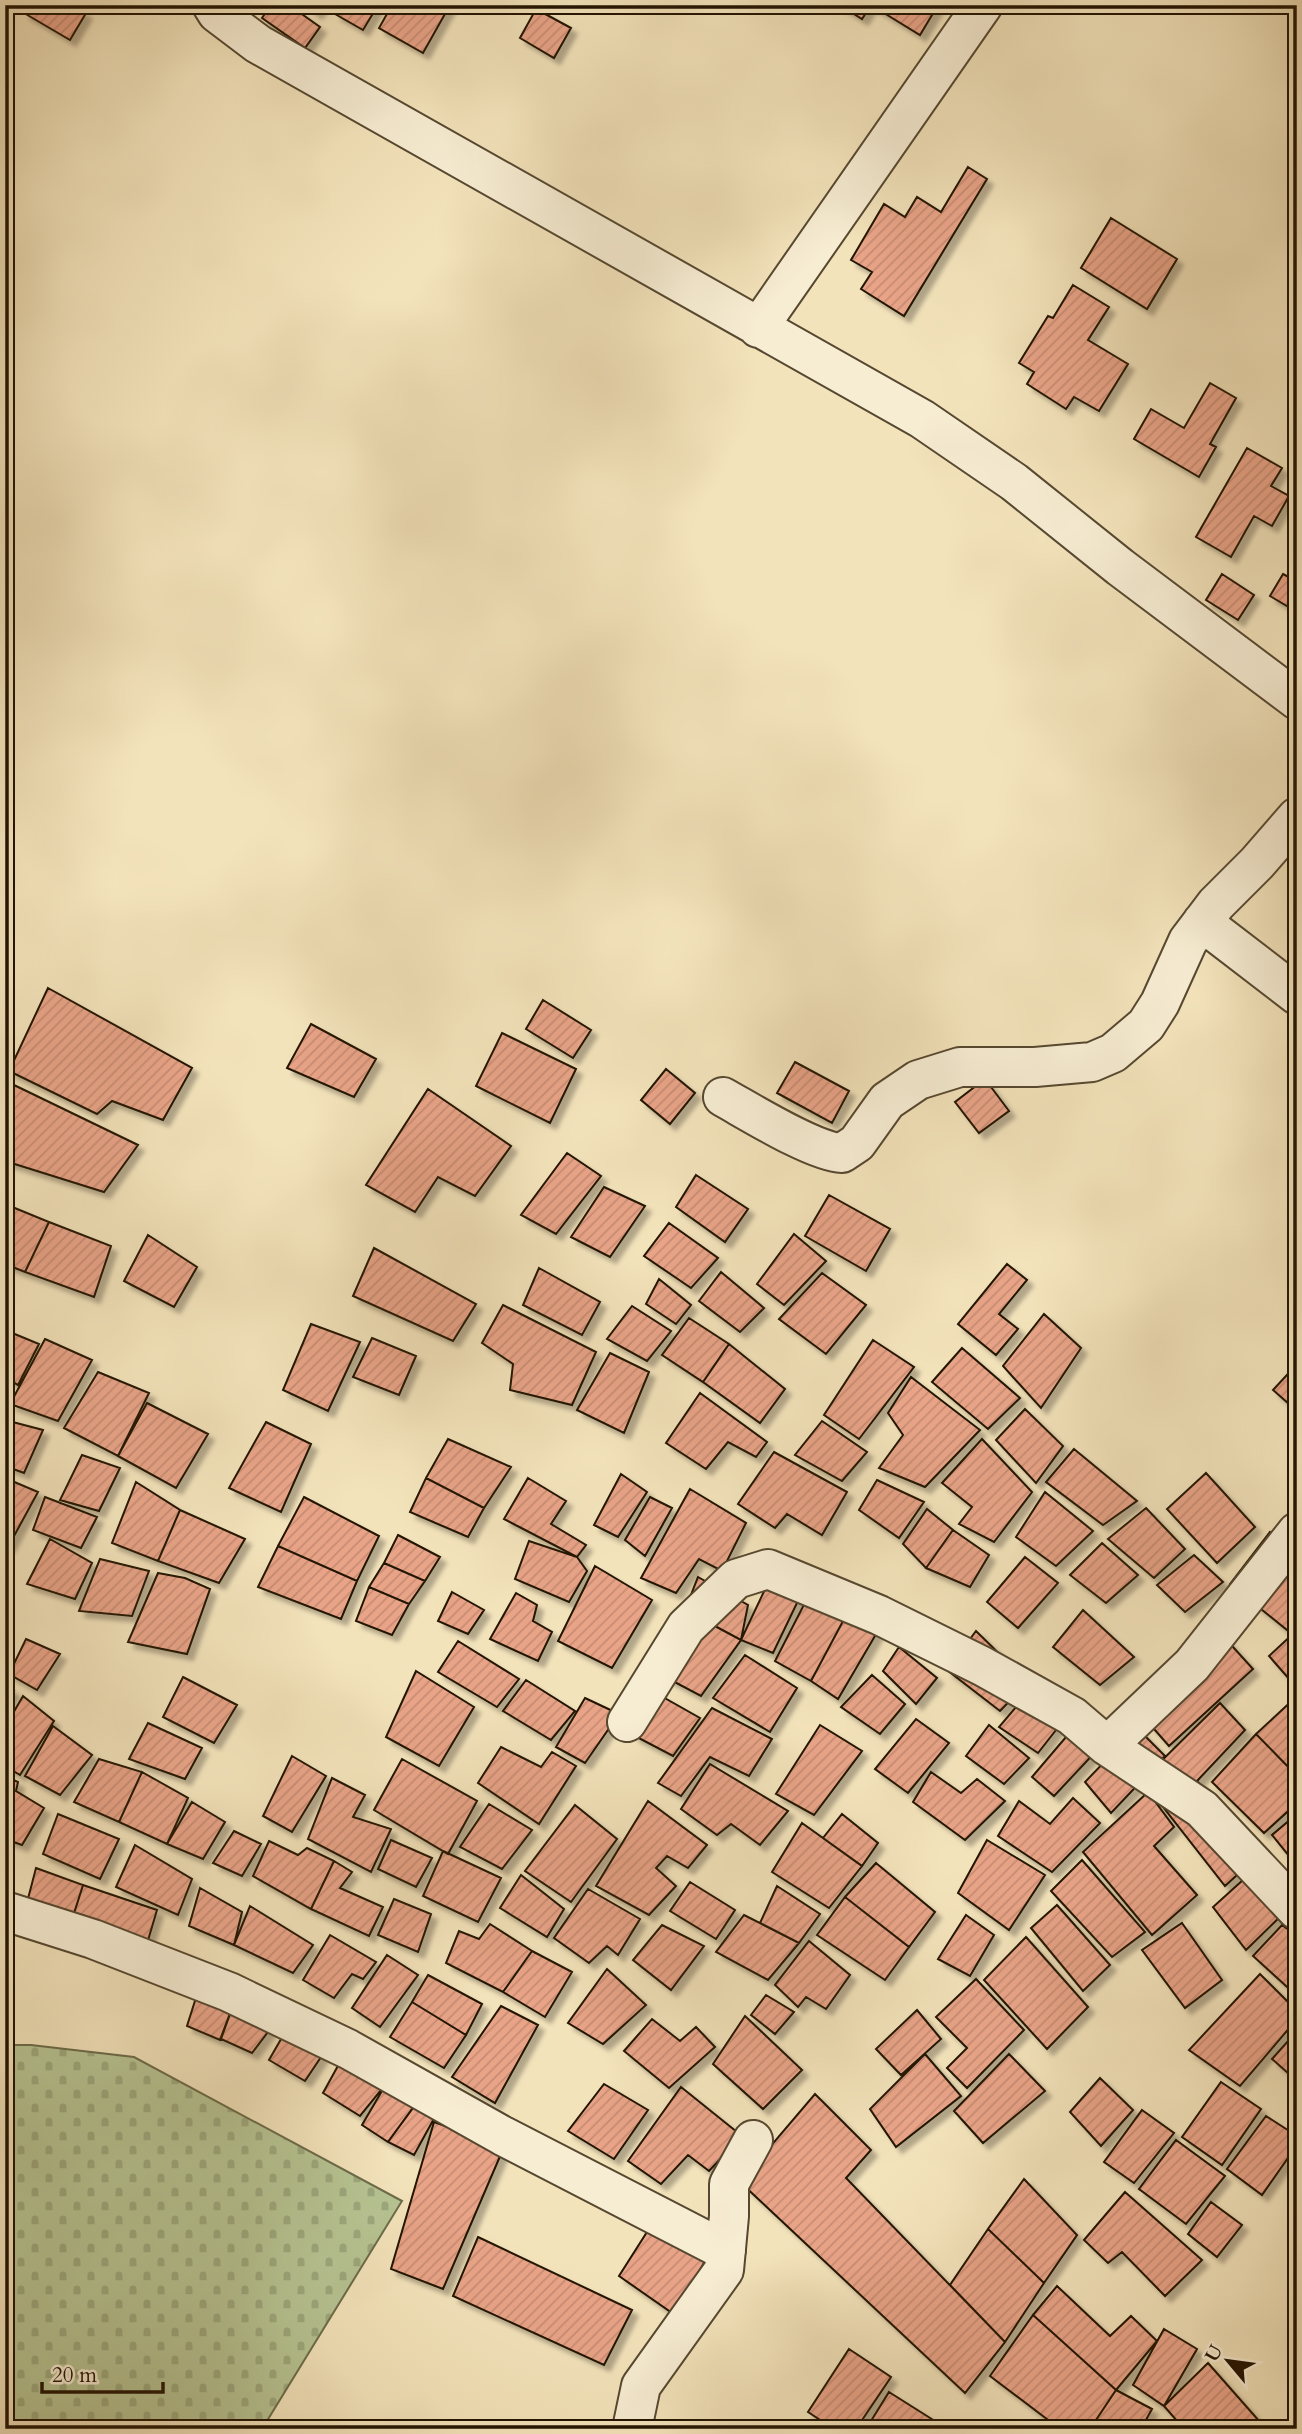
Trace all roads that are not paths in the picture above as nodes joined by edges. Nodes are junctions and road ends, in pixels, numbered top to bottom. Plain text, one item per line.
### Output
1 (212, 5) edge
2 (983, 5) edge
3 (758, 328) junction
4 (1297, 699) edge
5 (1297, 817) edge
6 (1202, 922) junction
7 (1297, 995) edge
8 (723, 1097) dead end
9 (1297, 1532) edge
10 (627, 1722) dead end
11 (1107, 1746) junction
12 (1297, 1910) edge
13 (5, 1911) edge
14 (754, 2140) dead end
15 (726, 2251) junction
16 (632, 2429) edge

1 - 3 street
2 - 3 street
3 - 4 street
5 - 6 street
6 - 7 street
6 - 8 street
9 - 11 street
10 - 11 street
11 - 12 street
13 - 15 street
14 - 15 street
15 - 16 street

